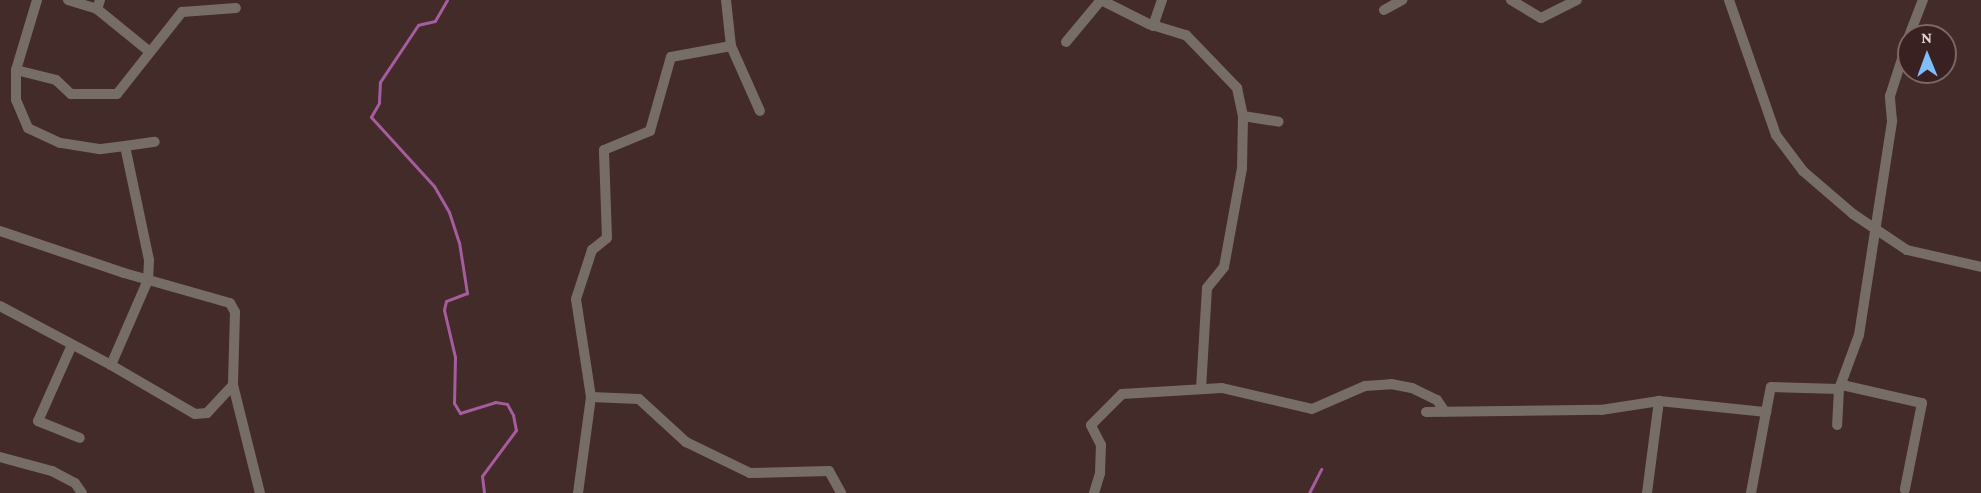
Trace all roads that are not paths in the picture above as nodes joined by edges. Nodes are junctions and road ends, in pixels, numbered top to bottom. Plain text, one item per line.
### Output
1 (37, 0) edge
2 (68, 0) edge
3 (726, 0) edge
4 (1101, 0) edge
5 (1162, 0) edge
6 (1402, 0) edge
7 (1511, 0) edge
8 (1577, 0) edge
9 (1729, 0) edge
10 (1923, 0) edge
11 (99, 4) edge
12 (236, 8) dead end
13 (1384, 10) dead end
14 (1914, 24) edge
15 (1153, 26) junction
16 (1066, 42) dead end
17 (731, 46) junction
18 (150, 52) junction
19 (16, 70) junction
20 (1897, 74) edge
21 (760, 111) dead end
22 (1243, 116) junction
23 (1279, 122) dead end
24 (155, 142) dead end
25 (126, 146) junction
26 (0, 231) edge
27 (1876, 231) junction
28 (1980, 266) edge
29 (148, 280) junction
30 (0, 306) edge
31 (71, 347) junction
32 (111, 365) junction
33 (233, 385) junction
34 (1840, 387) junction
35 (1201, 389) junction
36 (591, 398) junction
37 (1659, 401) junction
38 (1426, 412) dead end
39 (1445, 412) junction
40 (1766, 412) junction
41 (1837, 425) dead end
42 (80, 438) dead end
43 (0, 456) edge
44 (1905, 489) dead end
45 (82, 493) edge
46 (260, 493) edge
47 (578, 493) edge
48 (841, 493) edge
49 (1094, 493) edge
50 (1647, 493) edge
51 (1751, 493) edge

1 - 19 street
2 - 11 street
3 - 17 street
4 - 15 street
4 - 16 street
5 - 15 street
6 - 13 street
7 - 8 street
9 - 27 street
10 - 14 street
11 - 18 street
12 - 18 street
15 - 22 street
17 - 21 street
17 - 36 street
18 - 19 street
19 - 25 street
20 - 27 street
22 - 23 street
22 - 35 street
24 - 25 street
25 - 29 street
26 - 29 street
27 - 28 street
27 - 34 street
29 - 32 street
29 - 33 street
30 - 31 street
31 - 32 street
31 - 42 street
32 - 33 street
33 - 46 street
34 - 40 street
34 - 41 street
34 - 44 street
35 - 39 street
35 - 49 street
36 - 47 street
36 - 48 street
37 - 39 street
37 - 40 street
37 - 50 street
38 - 39 street
40 - 51 street
43 - 45 street

